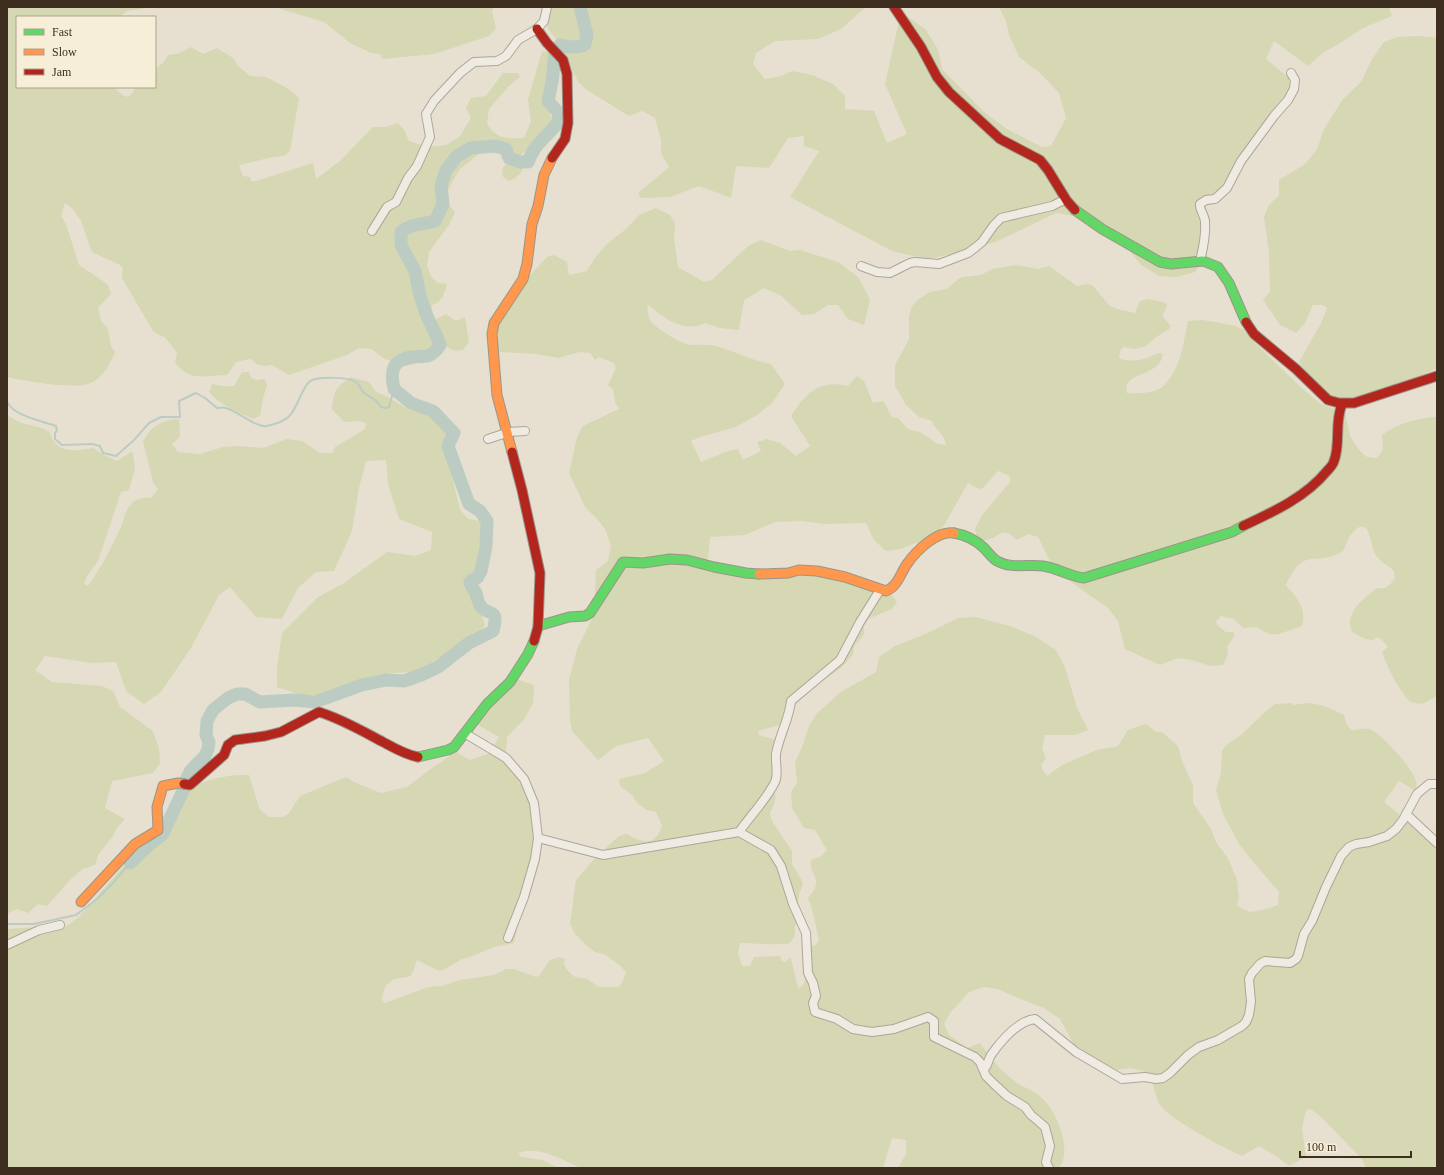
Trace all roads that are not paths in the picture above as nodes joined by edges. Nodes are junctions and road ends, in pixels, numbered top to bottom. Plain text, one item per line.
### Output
1 (547, 7) edge
2 (894, 7) edge
3 (537, 29) junction
4 (1291, 73) dead end
5 (1066, 199) junction
6 (372, 231) dead end
7 (1200, 261) junction
8 (861, 266) dead end
9 (1437, 376) edge
10 (1342, 404) junction
11 (525, 430) dead end
12 (506, 433) junction
13 (488, 439) dead end
14 (880, 590) junction
15 (538, 626) junction
16 (466, 734) junction
17 (1437, 784) edge
18 (1406, 814) junction
19 (739, 832) junction
20 (538, 838) junction
21 (1437, 843) edge
22 (81, 902) dead end
23 (60, 925) dead end
24 (508, 938) dead end
25 (7, 945) edge
26 (984, 1069) junction
27 (1048, 1168) edge

1 - 3 street
2 - 5 street
3 - 6 street
3 - 12 street
4 - 7 street
5 - 7 street
5 - 8 street
7 - 10 street
9 - 10 street
10 - 14 street
11 - 12 street
12 - 13 street
12 - 15 street
14 - 15 street
14 - 19 street
15 - 16 street
16 - 20 street
16 - 22 street
17 - 18 street
18 - 21 street
18 - 26 street
19 - 20 street
19 - 26 street
20 - 24 street
23 - 25 street
26 - 27 street

